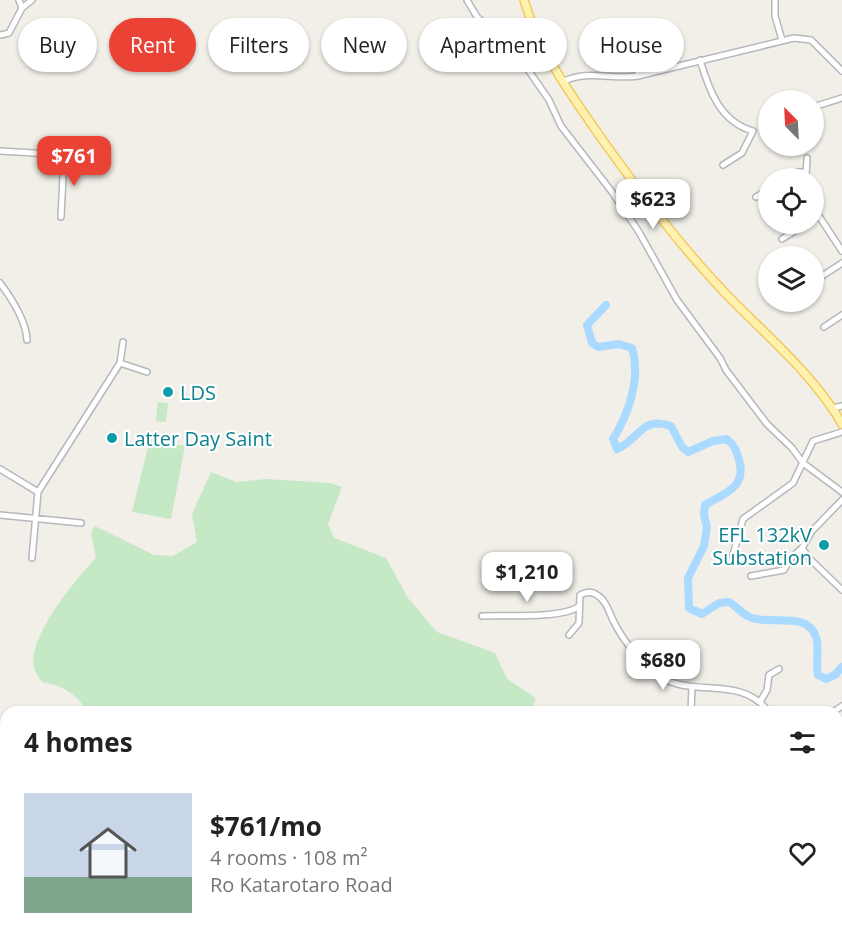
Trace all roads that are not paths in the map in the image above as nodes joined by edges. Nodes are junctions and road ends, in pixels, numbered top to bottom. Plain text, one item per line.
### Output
1 (19, 0) edge
2 (32, 0) edge
3 (467, 0) edge
4 (524, 0) edge
5 (775, 0) edge
6 (22, 8) junction
7 (0, 35) edge
8 (782, 40) junction
9 (700, 60) junction
10 (842, 71) edge
11 (638, 72) edge
12 (640, 75) junction
13 (562, 82) junction
14 (842, 98) edge
15 (824, 104) edge
16 (0, 150) edge
17 (64, 155) junction
18 (102, 157) dead end
19 (807, 158) dead end
20 (723, 165) dead end
21 (806, 168) edge
22 (61, 217) dead end
23 (824, 226) edge
24 (790, 234) edge
25 (782, 239) dead end
26 (839, 242) edge
27 (842, 251) edge
28 (842, 263) edge
29 (824, 275) edge
30 (0, 284) edge
31 (842, 315) edge
32 (824, 327) dead end
33 (27, 340) dead end
34 (123, 342) dead end
35 (120, 363) junction
36 (147, 372) dead end
37 (842, 406) edge
38 (833, 408) junction
39 (842, 424) edge
40 (842, 432) edge
41 (803, 464) junction
42 (0, 469) edge
43 (38, 492) junction
44 (842, 492) edge
45 (842, 500) edge
46 (0, 515) edge
47 (35, 519) junction
48 (81, 523) dead end
49 (802, 548) junction
50 (733, 555) dead end
51 (32, 558) dead end
52 (751, 576) dead end
53 (842, 590) edge
54 (579, 606) junction
55 (482, 616) dead end
56 (569, 634) dead end
57 (780, 669) dead end
58 (692, 687) junction
59 (760, 702) junction
60 (691, 706) edge
61 (764, 706) edge

1 - 6 street
2 - 6 street
3 - 41 street
4 - 13 main road
5 - 8 street
6 - 7 street
8 - 9 street
8 - 10 street
9 - 12 street
9 - 20 street
11 - 12 street
12 - 13 street
13 - 38 main road
14 - 15 street
16 - 17 street
17 - 18 street
17 - 22 street
19 - 21 street
23 - 26 street
24 - 25 street
26 - 27 street
28 - 29 street
30 - 33 street
31 - 32 street
34 - 35 street
35 - 36 street
35 - 43 street
37 - 38 street
38 - 39 main road
40 - 41 street
41 - 44 street
41 - 50 street
42 - 43 street
43 - 47 street
45 - 49 street
46 - 47 street
47 - 48 street
47 - 51 street
49 - 52 street
49 - 53 street
54 - 55 street
54 - 56 street
54 - 58 street
57 - 59 street
58 - 59 street
58 - 60 street
59 - 61 street

